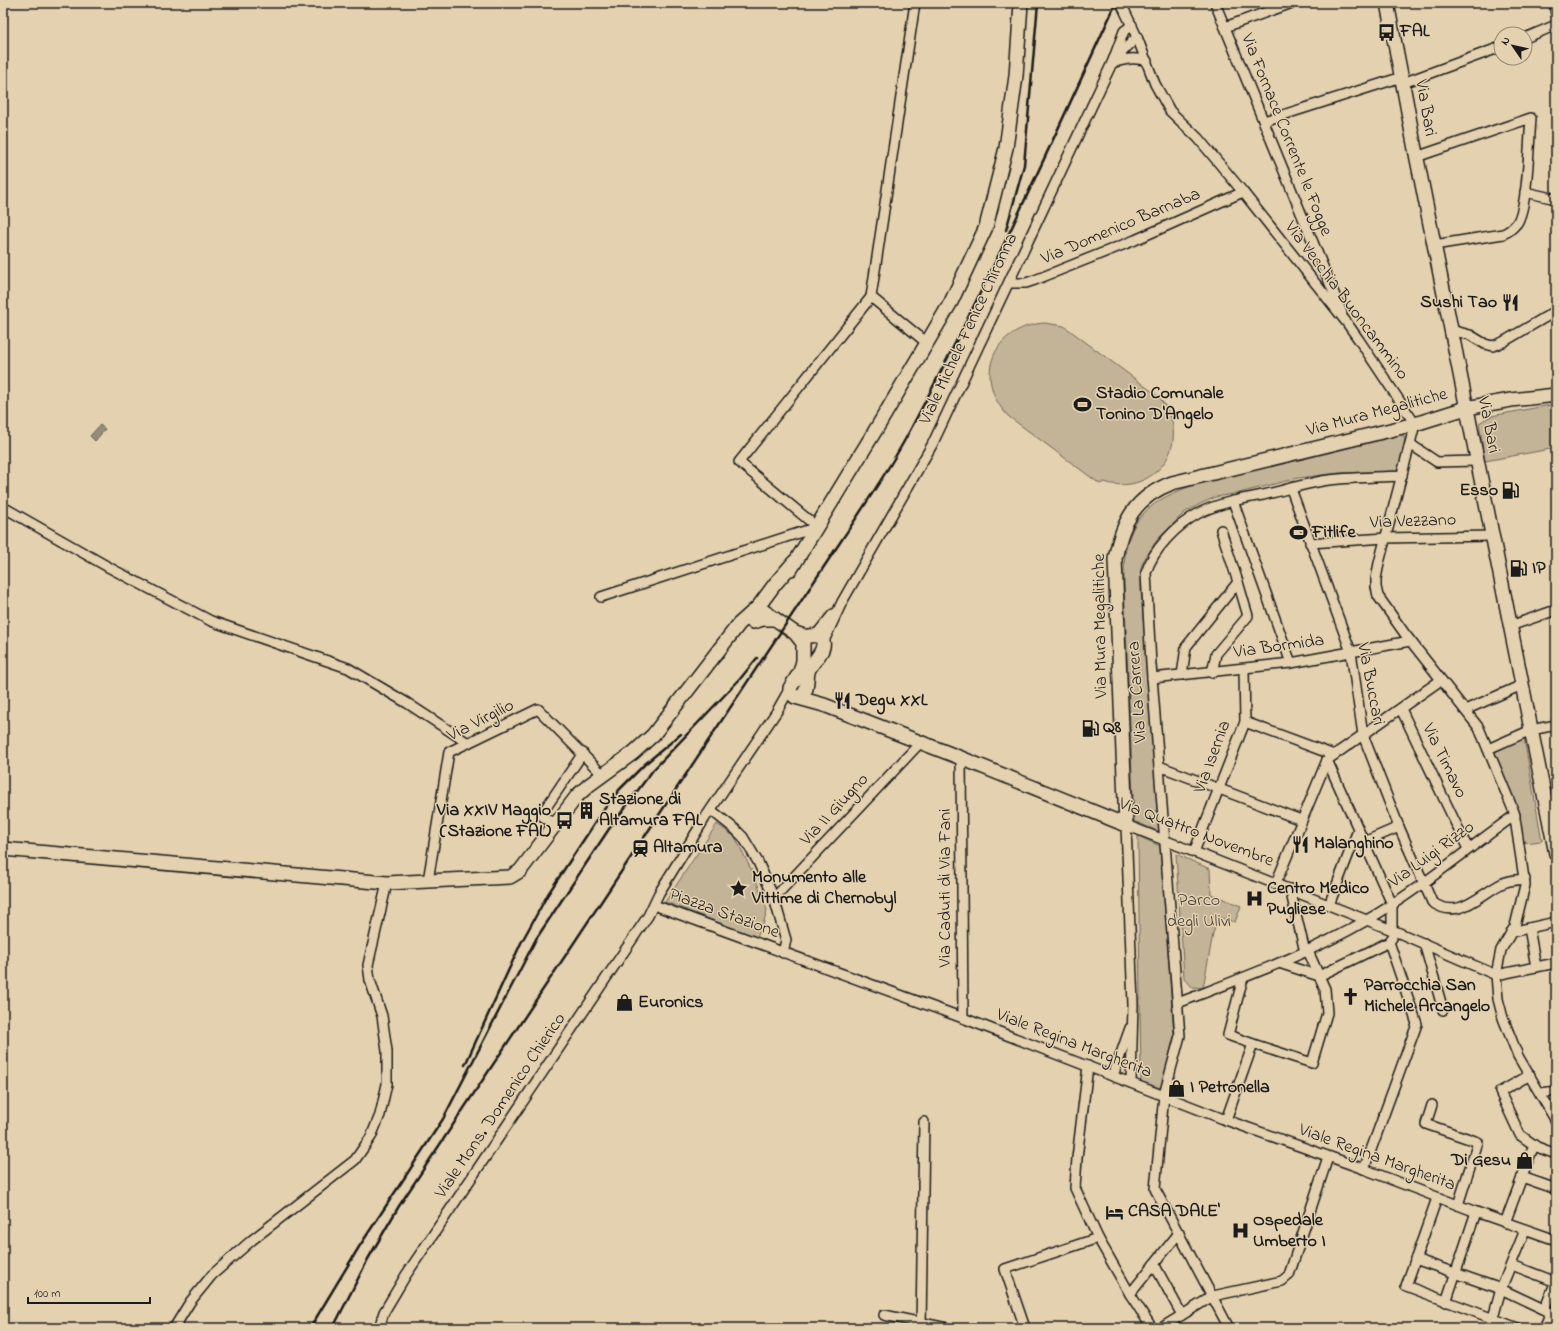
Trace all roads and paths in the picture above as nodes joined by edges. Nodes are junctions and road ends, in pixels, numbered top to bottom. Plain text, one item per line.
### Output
1 (915, 3) edge
2 (1021, 3) edge
3 (1121, 3) edge
4 (1215, 3) edge
5 (1387, 3) edge
6 (1554, 3) edge
7 (1287, 4) edge
8 (1556, 14) edge
9 (1132, 25) junction
10 (1556, 25) edge
11 (1225, 27) junction
12 (1533, 35) edge
13 (1137, 38) junction
14 (1493, 50) edge
15 (1147, 61) junction
16 (1112, 63) junction
17 (1402, 80) junction
18 (1264, 121) junction
19 (1416, 157) junction
20 (1243, 192) junction
21 (1525, 192) junction
22 (1556, 199) edge
23 (1434, 245) junction
24 (1009, 283) junction
25 (871, 297) junction
26 (1556, 311) edge
27 (1347, 323) junction
28 (1451, 330) junction
29 (927, 343) junction
30 (1556, 395) edge
31 (1466, 408) junction
32 (1415, 424) junction
33 (1410, 444) junction
34 (1477, 461) junction
35 (1402, 476) junction
36 (1291, 489) junction
37 (1233, 501) junction
38 (3, 507) edge
39 (817, 527) junction
40 (1221, 530) dead end
41 (1492, 536) junction
42 (1386, 538) junction
43 (1310, 543) junction
44 (1238, 582) junction
45 (601, 597) dead end
46 (1556, 610) edge
47 (766, 613) junction
48 (1510, 626) junction
49 (1410, 640) junction
50 (810, 642) junction
51 (724, 643) junction
52 (1351, 652) junction
53 (1291, 663) junction
54 (1244, 669) junction
55 (1212, 673) junction
56 (1182, 675) junction
57 (1152, 678) junction
58 (1441, 680) junction
59 (1522, 685) junction
60 (798, 689) junction
61 (1401, 709) junction
62 (1465, 710) junction
63 (1245, 722) junction
64 (1556, 725) edge
65 (1531, 730) junction
66 (1364, 735) junction
67 (468, 743) junction
68 (920, 743) junction
69 (1488, 749) junction
70 (583, 753) junction
71 (1330, 757) junction
72 (962, 758) junction
73 (1159, 766) junction
74 (603, 774) junction
75 (1219, 788) junction
76 (711, 810) junction
77 (1515, 815) junction
78 (1301, 820) junction
79 (556, 825) junction
80 (1126, 825) junction
81 (1399, 827) junction
82 (1358, 830) junction
83 (1165, 841) junction
84 (1364, 842) junction
85 (3, 849) edge
86 (1468, 849) junction
87 (1194, 852) junction
88 (1556, 854) edge
89 (1525, 879) junction
90 (428, 881) junction
91 (387, 883) junction
92 (1276, 883) junction
93 (1424, 883) junction
94 (1290, 889) junction
95 (774, 898) junction
96 (1392, 904) junction
97 (654, 905) junction
98 (1329, 905) junction
99 (1367, 920) junction
100 (1556, 922) edge
101 (1529, 928) junction
102 (1394, 931) junction
103 (1511, 932) junction
104 (1389, 942) junction
105 (1424, 943) junction
106 (1306, 951) junction
107 (783, 953) junction
108 (1279, 963) junction
109 (1556, 963) edge
110 (1536, 967) junction
111 (1496, 975) junction
112 (1319, 976) junction
113 (1242, 978) junction
114 (1178, 1003) junction
115 (1443, 1010) dead end
116 (963, 1018) junction
117 (1133, 1020) junction
118 (1253, 1044) junction
119 (1088, 1066) junction
120 (1530, 1075) junction
121 (1113, 1076) junction
122 (1131, 1083) junction
123 (1556, 1091) edge
124 (1541, 1093) junction
125 (1164, 1095) junction
126 (1432, 1105) dead end
127 (1226, 1120) junction
128 (1556, 1120) edge
129 (924, 1122) dead end
130 (1534, 1145) junction
131 (1556, 1154) edge
132 (1328, 1157) junction
133 (1364, 1169) junction
134 (1522, 1177) junction
135 (1556, 1189) edge
136 (1437, 1198) junction
137 (1458, 1205) junction
138 (1476, 1212) junction
139 (1505, 1223) junction
140 (1525, 1230) junction
141 (1179, 1233) junction
142 (1555, 1237) edge
143 (1098, 1238) junction
144 (1415, 1259) junction
145 (1154, 1264) junction
146 (1512, 1265) junction
147 (1456, 1273) junction
148 (1556, 1281) edge
149 (1502, 1289) junction
150 (1130, 1294) junction
151 (1212, 1296) junction
152 (1446, 1302) junction
153 (1551, 1312) edge
154 (884, 1314) dead end
155 (1182, 1315) junction
156 (1493, 1318) junction
157 (922, 1325) edge
158 (174, 1328) edge
159 (379, 1328) edge
160 (947, 1328) edge
161 (1025, 1328) edge
162 (1152, 1328) edge
163 (1161, 1328) edge
164 (1230, 1328) edge
165 (1518, 1328) edge
166 (1544, 1328) edge

1 - 25 street
2 - 29 main road
3 - 9 street
4 - 11 street, Via Fornace Corrente le Fogge
5 - 17 main road, Via Bari
6 - 8 street
7 - 11 street
9 - 13 street, Via Vecchia Buoncammino
9 - 16 street, Viale Michele Fenice Chironna
10 - 12 street
11 - 18 street, Via Fornace Corrente le Fogge
13 - 15 street, Via Vecchia Buoncammino
13 - 16 street
14 - 17 street
15 - 16 street
15 - 20 street, Via Vecchia Buoncammino
16 - 24 street, Viale Michele Fenice Chironna
17 - 18 street
17 - 19 main road, Via Bari
18 - 27 street, Via Fornace Corrente le Fogge
19 - 21 street
19 - 23 main road, Via Bari
20 - 24 street, Via Domenico Barnaba
20 - 27 street, Via Vecchia Buoncammino
21 - 22 street
21 - 23 street
23 - 28 main road, Via Bari
24 - 50 street, Viale Michele Fenice Chironna
25 - 29 street
25 - 39 street
26 - 28 street
27 - 32 street, Via Vecchia Buoncammino
28 - 31 main road, Via Bari
29 - 39 main road
30 - 31 main road, Via Mura Megalitiche
31 - 32 main road, Via Mura Megalitiche
31 - 34 main road, Via Bari
32 - 33 street
32 - 80 main road, Via Mura Megalitiche
33 - 34 street
33 - 35 street
34 - 41 main road, Via Bari
35 - 36 street, Via La Carrera
35 - 42 street
36 - 37 street, Via La Carrera
36 - 43 street, Via Buccari
37 - 53 street
37 - 57 street, Via La Carrera
38 - 67 street
39 - 45 street
39 - 47 main road
40 - 44 street
41 - 42 street, Via Vezzano
41 - 48 main road, Via Bari
42 - 43 street, Via Vezzano
42 - 49 street
43 - 52 street, Via Buccari
44 - 55 street
44 - 56 street
46 - 48 street
47 - 50 main road
47 - 51 main road
47 - 51 main road
48 - 59 main road, Via Bari
49 - 52 street, Via Bormida
49 - 58 street
50 - 60 main road
51 - 74 main road
52 - 53 street, Via Bormida
52 - 66 street, Via Buccari
53 - 54 street, Via Bormida
54 - 55 street, Via Bormida
54 - 63 street, Via Isernia
55 - 56 street, Via Bormida
56 - 57 street, Via Bormida
57 - 73 street, Via La Carrera
58 - 61 street
58 - 62 street
59 - 62 street
59 - 65 main road, Via Bari
60 - 68 main road, Via Quattro Novembre
60 - 76 street, Viale Mons. Domenico Chierico
61 - 66 street
61 - 86 street, Via Timavo
62 - 69 street
63 - 71 street
63 - 75 street, Via Isernia
64 - 65 street
65 - 69 street
65 - 88 main road, Via Bari
66 - 71 street
66 - 81 street, Via Buccari
67 - 70 street, Via Virgilio
67 - 90 street, Via Virgilio
68 - 72 main road, Via Quattro Novembre
68 - 95 street, Via II Giugno
69 - 77 street
70 - 74 street, Via Virgilio
70 - 79 street
71 - 78 street
71 - 82 street
72 - 80 main road, Via Quattro Novembre
72 - 116 street, Via Caduti di Via Fani
73 - 75 street
73 - 83 street, Via La Carrera
74 - 79 main road
75 - 78 street
75 - 87 street, Via Isernia
76 - 95 street, Piazza Stazione
76 - 97 street, Viale Mons. Domenico Chierico
77 - 86 street, Via Luigi Rizzo
77 - 89 street
78 - 92 street
79 - 90 main road
80 - 83 street, Via Quattro Novembre
80 - 117 street, Via Mura Megalitiche
81 - 84 street
81 - 93 street, Via Buccari
82 - 84 street
82 - 98 street
83 - 87 street, Via Quattro Novembre
83 - 114 street, Via La Carrera
84 - 96 street
85 - 91 main road
86 - 93 street, Via Luigi Rizzo
87 - 92 street, Via Quattro Novembre
89 - 93 street, Via Buccari
89 - 103 street
90 - 91 main road
91 - 158 street
92 - 94 street, Via Quattro Novembre
93 - 96 street, Via Luigi Rizzo
94 - 98 street, Via Quattro Novembre
94 - 106 street
95 - 107 street, Piazza Stazione
96 - 99 street, Via Luigi Rizzo
96 - 102 street
97 - 107 street, Piazza Stazione
97 - 159 street, Viale Mons. Domenico Chierico
98 - 99 street, Via Quattro Novembre
99 - 102 street, Via Quattro Novembre
99 - 106 street, Via Luigi Rizzo
100 - 101 street
101 - 103 street
101 - 110 street
102 - 104 street
102 - 105 street, Via Quattro Novembre
103 - 111 street
104 - 112 street
104 - 133 street
105 - 111 street, Via Quattro Novembre
105 - 115 street
106 - 108 street, Via Luigi Rizzo
106 - 112 street
107 - 116 street, Viale Regina Margherita
108 - 112 street
108 - 113 street
109 - 110 street
110 - 111 street
111 - 120 street
112 - 118 street
113 - 114 street
113 - 118 street
114 - 125 street, Via La Carrera
116 - 119 street, Viale Regina Margherita
117 - 121 street
117 - 122 street, Via Mura Megalitiche
118 - 127 street
119 - 121 street, Viale Regina Margherita
119 - 143 street
120 - 124 street
120 - 130 street
121 - 122 street, Viale Regina Margherita
122 - 125 street, Viale Regina Margherita
123 - 124 street
124 - 128 street
125 - 127 street, Viale Regina Margherita
125 - 141 street, Via La Carrera
126 - 137 street
127 - 132 street, Viale Regina Margherita
129 - 157 street
130 - 131 street
130 - 134 street
132 - 133 street, Viale Regina Margherita
132 - 151 street
133 - 136 street, Viale Regina Margherita
134 - 135 street
134 - 139 street
136 - 137 street, Viale Regina Margherita
136 - 144 street
137 - 138 street, Viale Regina Margherita
138 - 139 street, Viale Regina Margherita
138 - 147 street
139 - 140 street, Viale Regina Margherita
140 - 142 street, Viale Regina Margherita
140 - 146 street
141 - 145 street
141 - 151 street, Via La Carrera
143 - 150 street
143 - 161 street
144 - 147 street
144 - 152 street
145 - 150 street
145 - 155 street
146 - 148 street
146 - 149 street
147 - 149 street
147 - 152 street
148 - 153 street
149 - 153 street
149 - 156 street
150 - 162 street
151 - 155 street
151 - 164 street, Via La Carrera
152 - 156 street
153 - 166 street
154 - 157 street
155 - 163 street
156 - 165 street
157 - 160 street

